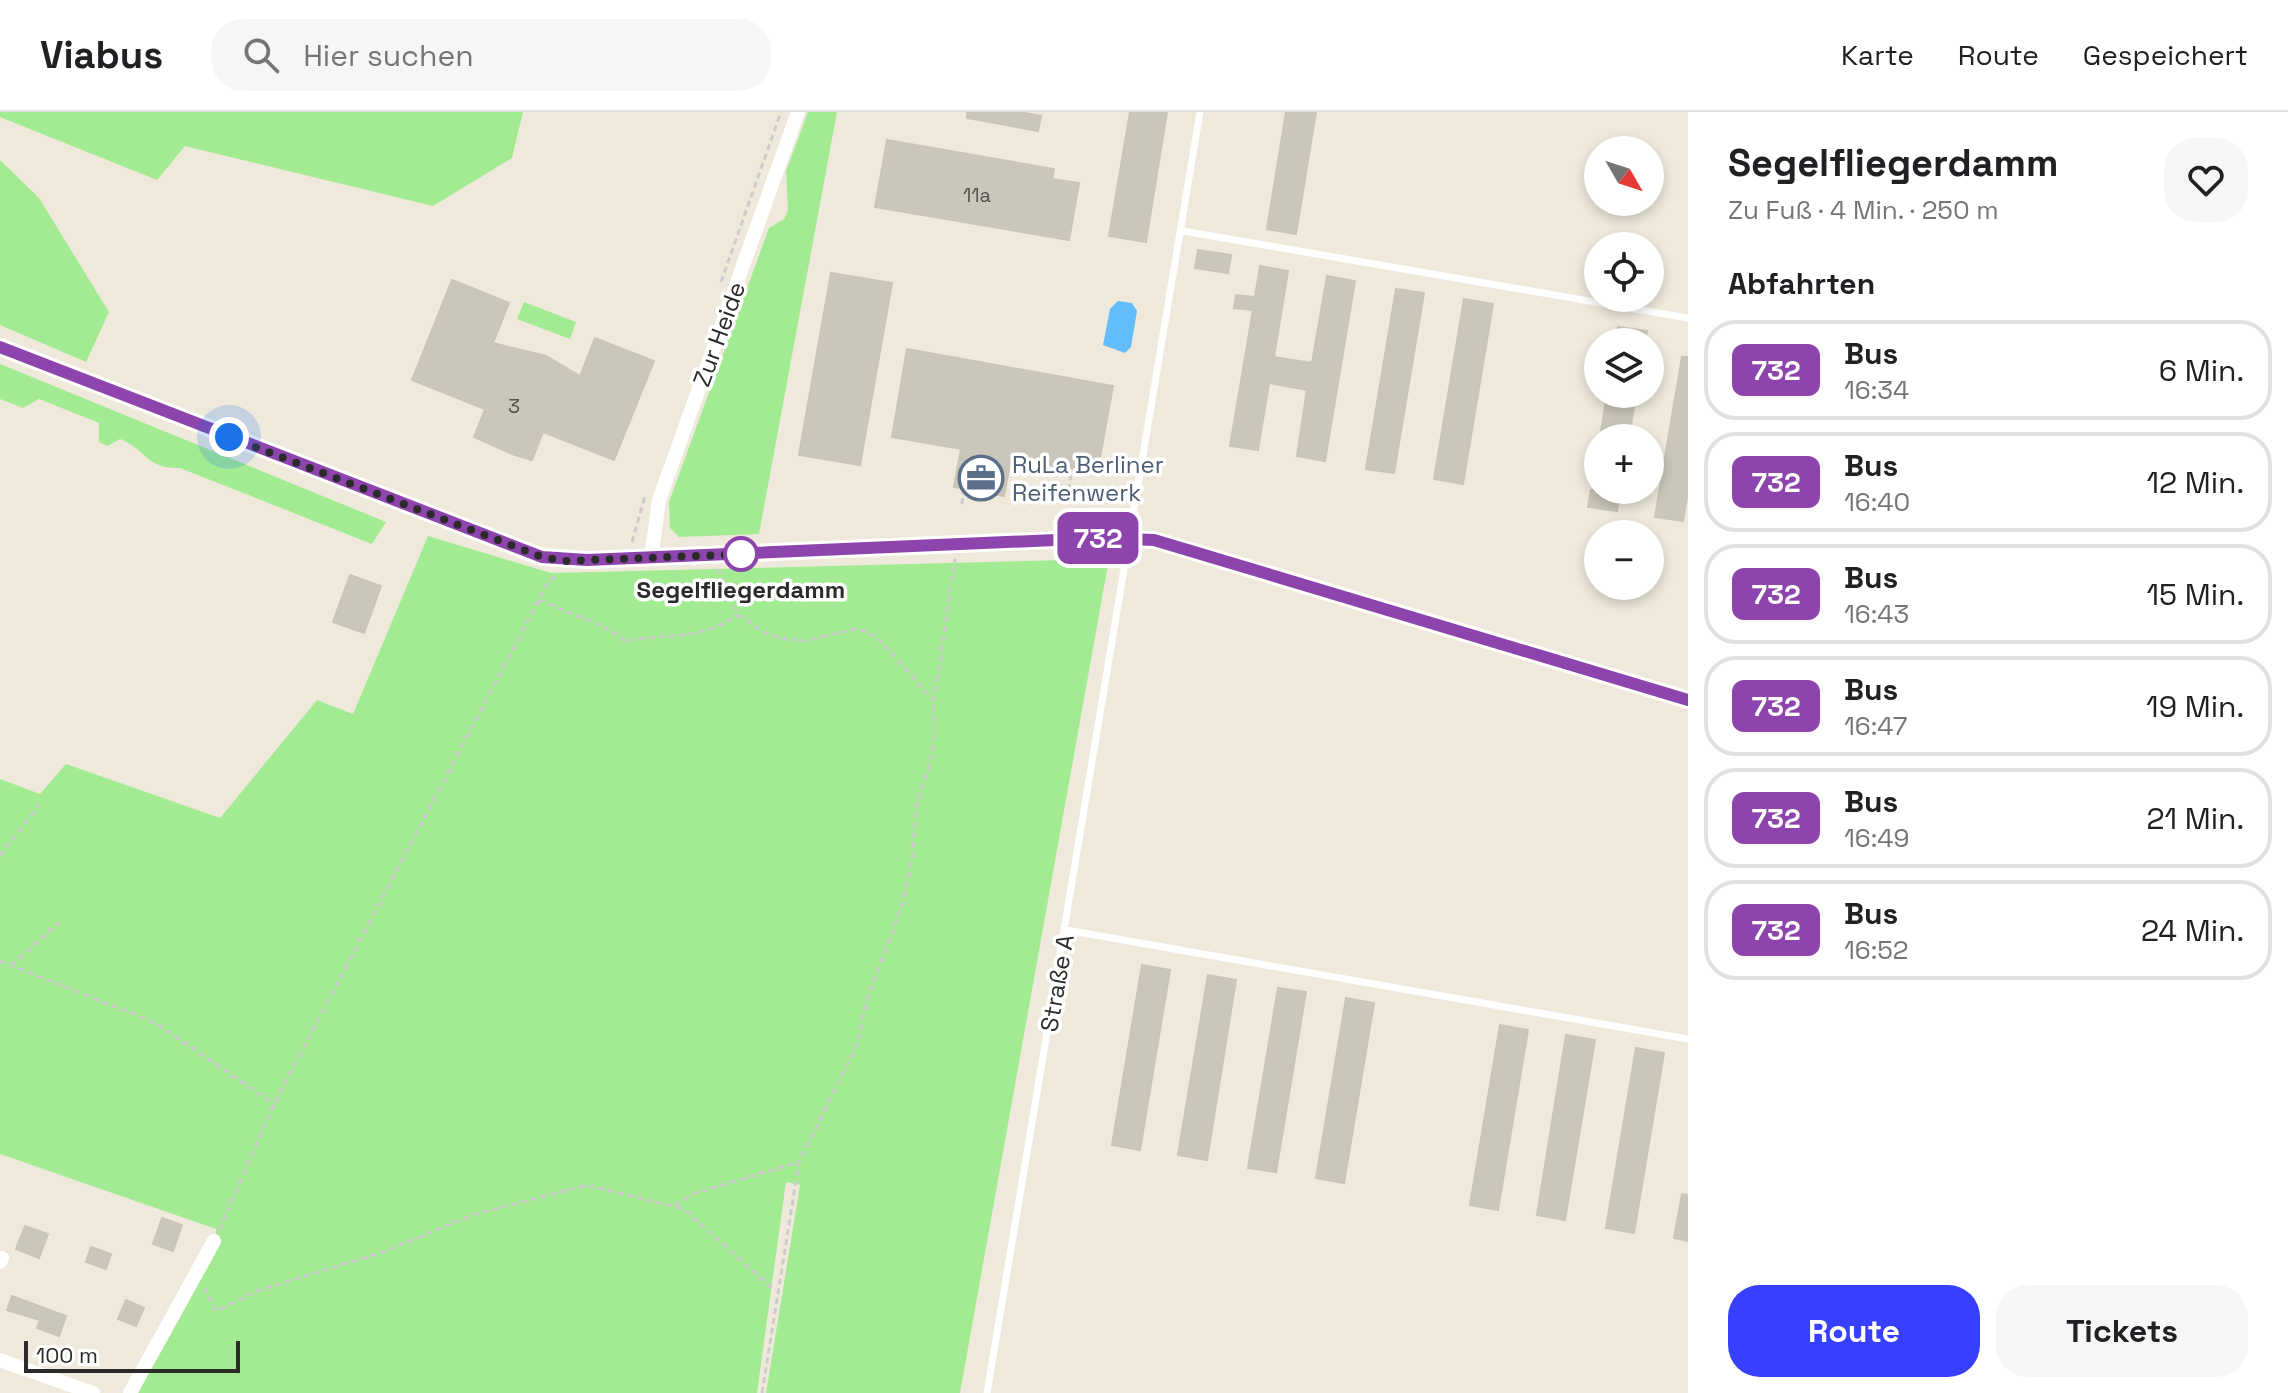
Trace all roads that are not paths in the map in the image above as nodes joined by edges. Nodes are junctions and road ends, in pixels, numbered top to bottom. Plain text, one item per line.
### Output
1 (798, 112) edge
2 (1200, 112) edge
3 (1183, 231) junction
4 (1688, 318) edge
5 (0, 347) edge
6 (651, 558) junction
7 (1688, 700) edge
8 (1066, 930) junction
9 (1688, 1039) edge
10 (214, 1241) road end
11 (0, 1360) edge
12 (93, 1393) edge
13 (130, 1393) edge
14 (987, 1393) edge

1 - 6 street, Zur Heide
2 - 3 lane, Straße A
3 - 4 lane
3 - 8 lane, Straße A
5 - 6 street
6 - 7 street
8 - 9 lane
8 - 14 lane, Straße A
10 - 13 street
11 - 12 street

